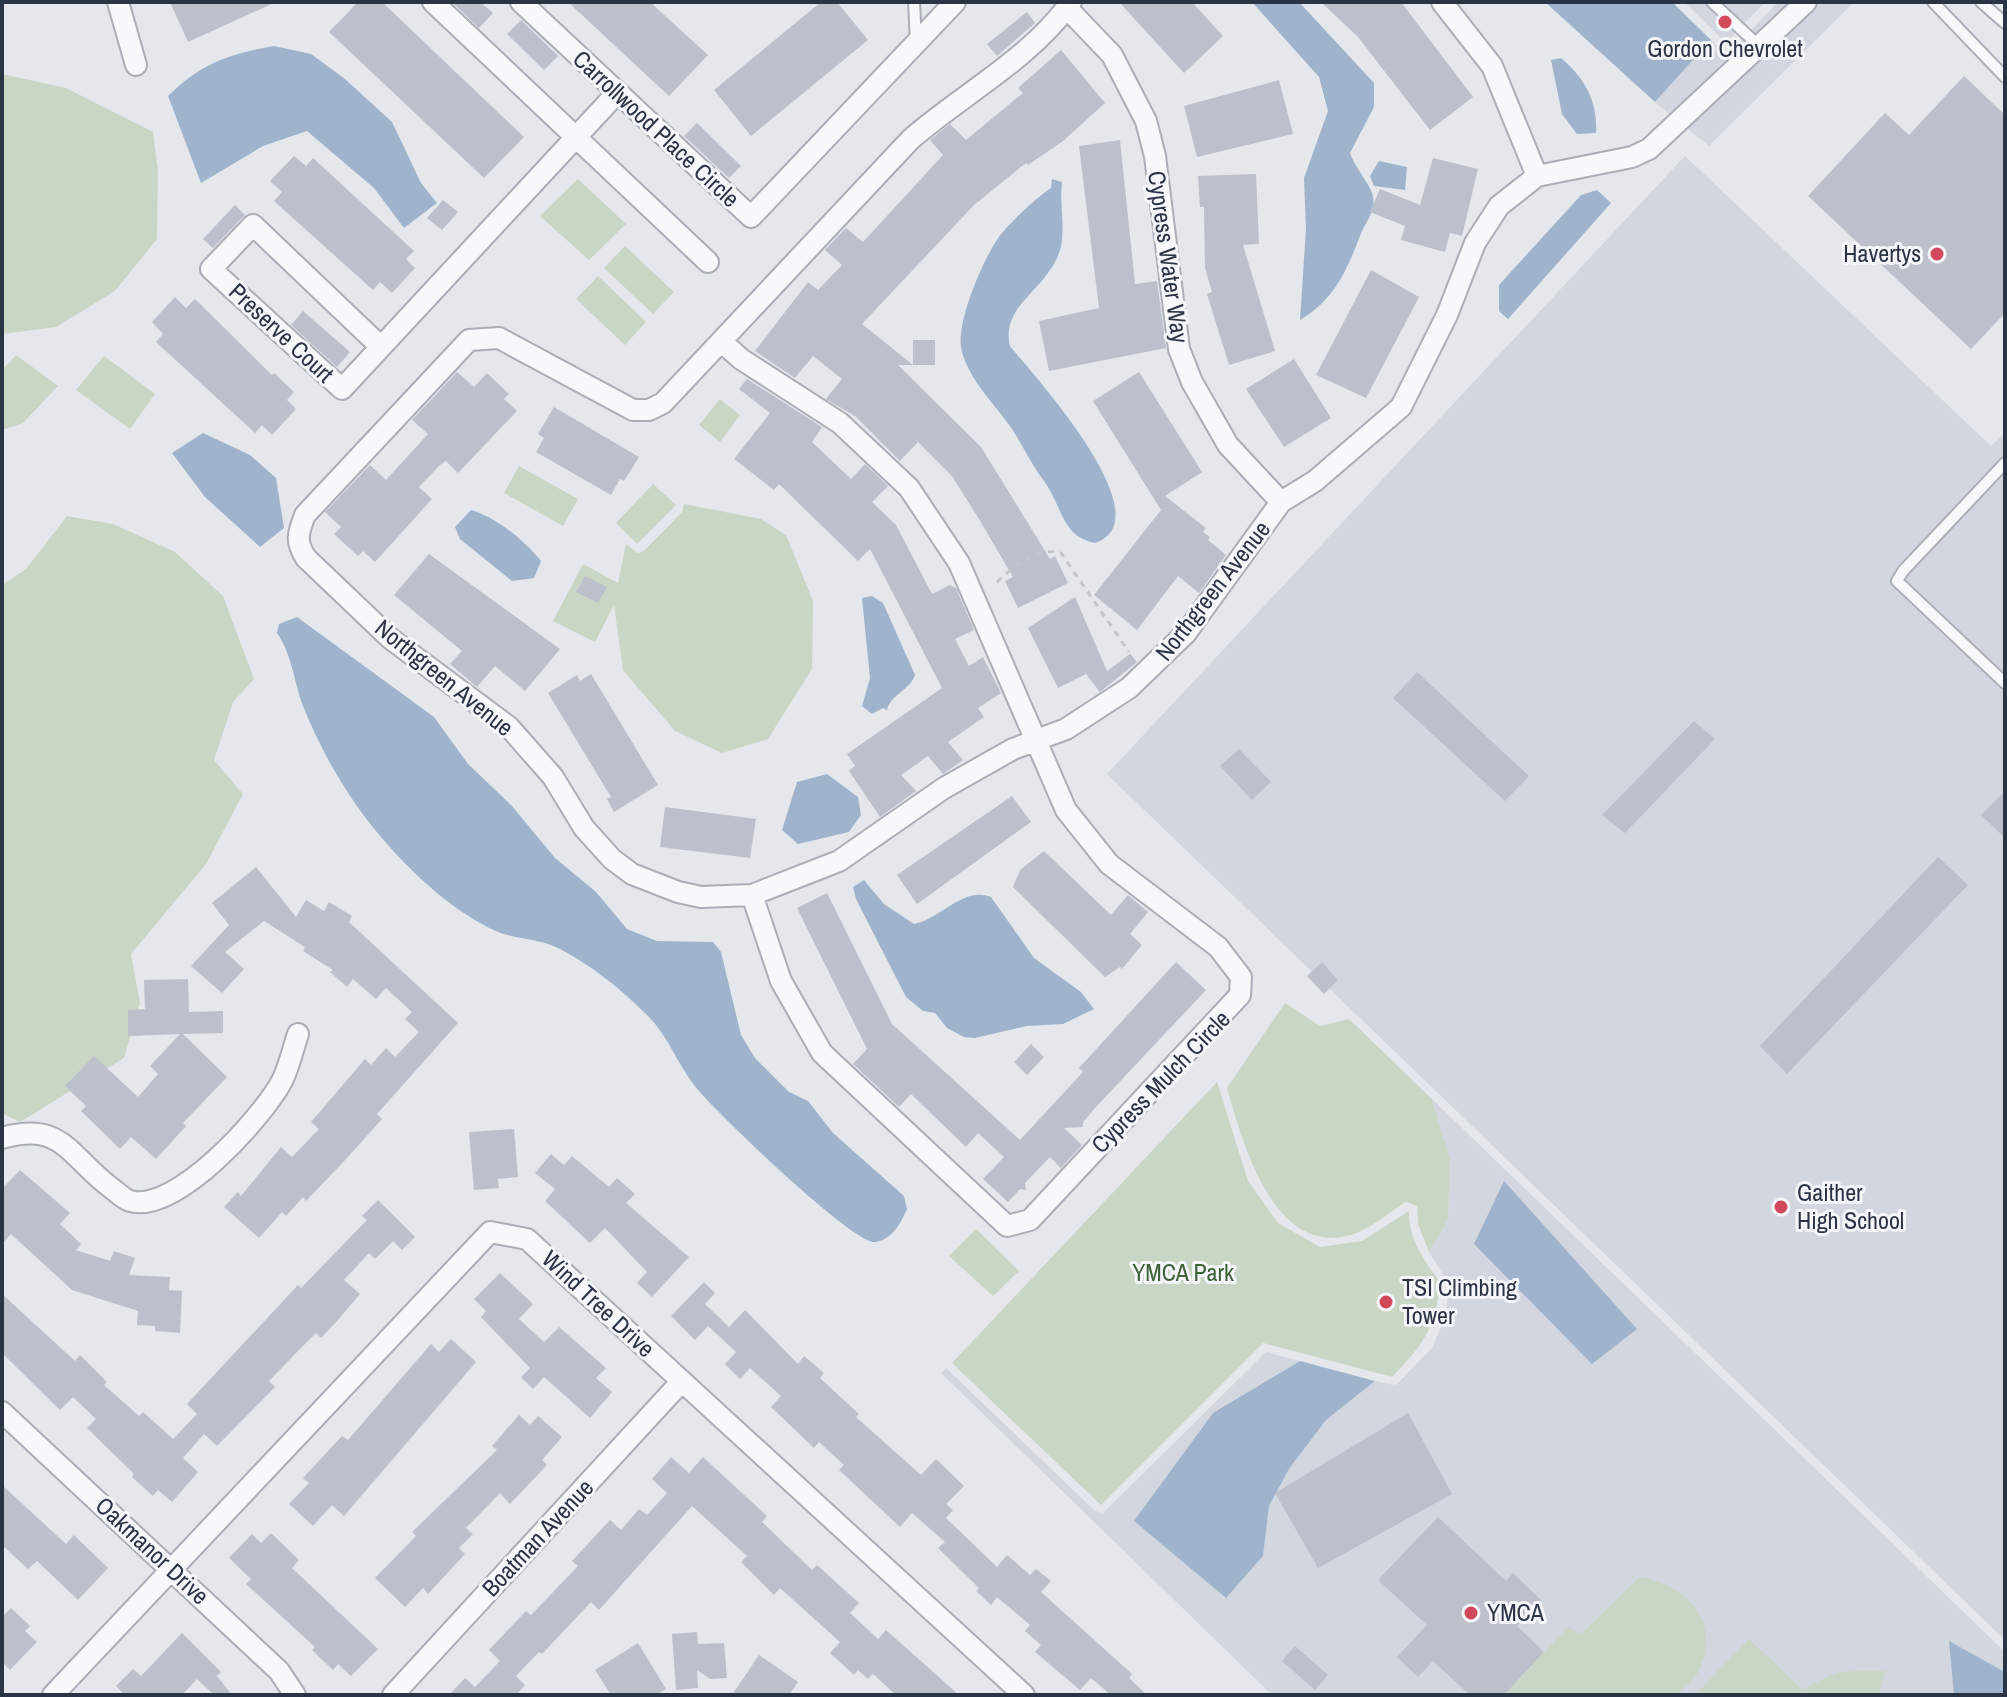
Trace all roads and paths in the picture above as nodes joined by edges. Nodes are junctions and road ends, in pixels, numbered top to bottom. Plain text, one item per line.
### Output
1 (118, 2) edge
2 (433, 2) edge
3 (521, 2) edge
4 (914, 2) edge
5 (955, 2) edge
6 (1442, 2) edge
7 (1712, 2) edge
8 (1806, 2) edge
9 (1933, 2) edge
10 (1981, 2) edge
11 (1069, 5) edge
12 (2005, 23) edge
13 (916, 44) junction
14 (1759, 46) junction
15 (136, 65) dead end
16 (2005, 77) edge
17 (617, 93) junction
18 (577, 137) junction
19 (1537, 176) junction
20 (708, 262) dead end
21 (722, 342) junction
22 (381, 347) junction
23 (2005, 463) edge
24 (1281, 502) junction
25 (997, 582) dead end
26 (1129, 652) dead end
27 (2005, 683) edge
28 (1033, 741) junction
29 (752, 895) junction
30 (298, 1034) dead end
31 (2, 1138) edge
32 (682, 1381) junction
33 (2, 1412) edge
34 (172, 1568) junction
35 (53, 1695) edge
36 (295, 1695) edge
37 (393, 1695) edge
38 (1024, 1695) edge

1 - 15 street
2 - 18 street
3 - 17 street, Carrollwood Place Circle
4 - 13 lane
5 - 13 street, Carrollwood Place Circle
6 - 19 street
7 - 14 lane
8 - 14 street, Northgreen Avenue
9 - 16 lane
10 - 12 lane
11 - 21 street, Northgreen Avenue
11 - 24 street, Cypress Water Way
13 - 17 street, Carrollwood Place Circle
14 - 19 street, Northgreen Avenue
17 - 18 street, Preserve Court
18 - 20 street
18 - 22 street, Preserve Court
19 - 24 street, Northgreen Avenue
21 - 28 street, Cypress Mulch Circle
21 - 29 street, Northgreen Avenue
22 - 22 street, Preserve Court
23 - 27 lane
24 - 28 street, Northgreen Avenue
25 - 26 path
28 - 29 street, Northgreen Avenue
28 - 29 street, Cypress Mulch Circle
30 - 31 street
32 - 34 street, Wind Tree Drive
32 - 37 street, Boatman Avenue
32 - 38 street, Wind Tree Drive
33 - 34 street, Oakmanor Drive
34 - 35 street, Wind Tree Drive
34 - 36 street, Oakmanor Drive

